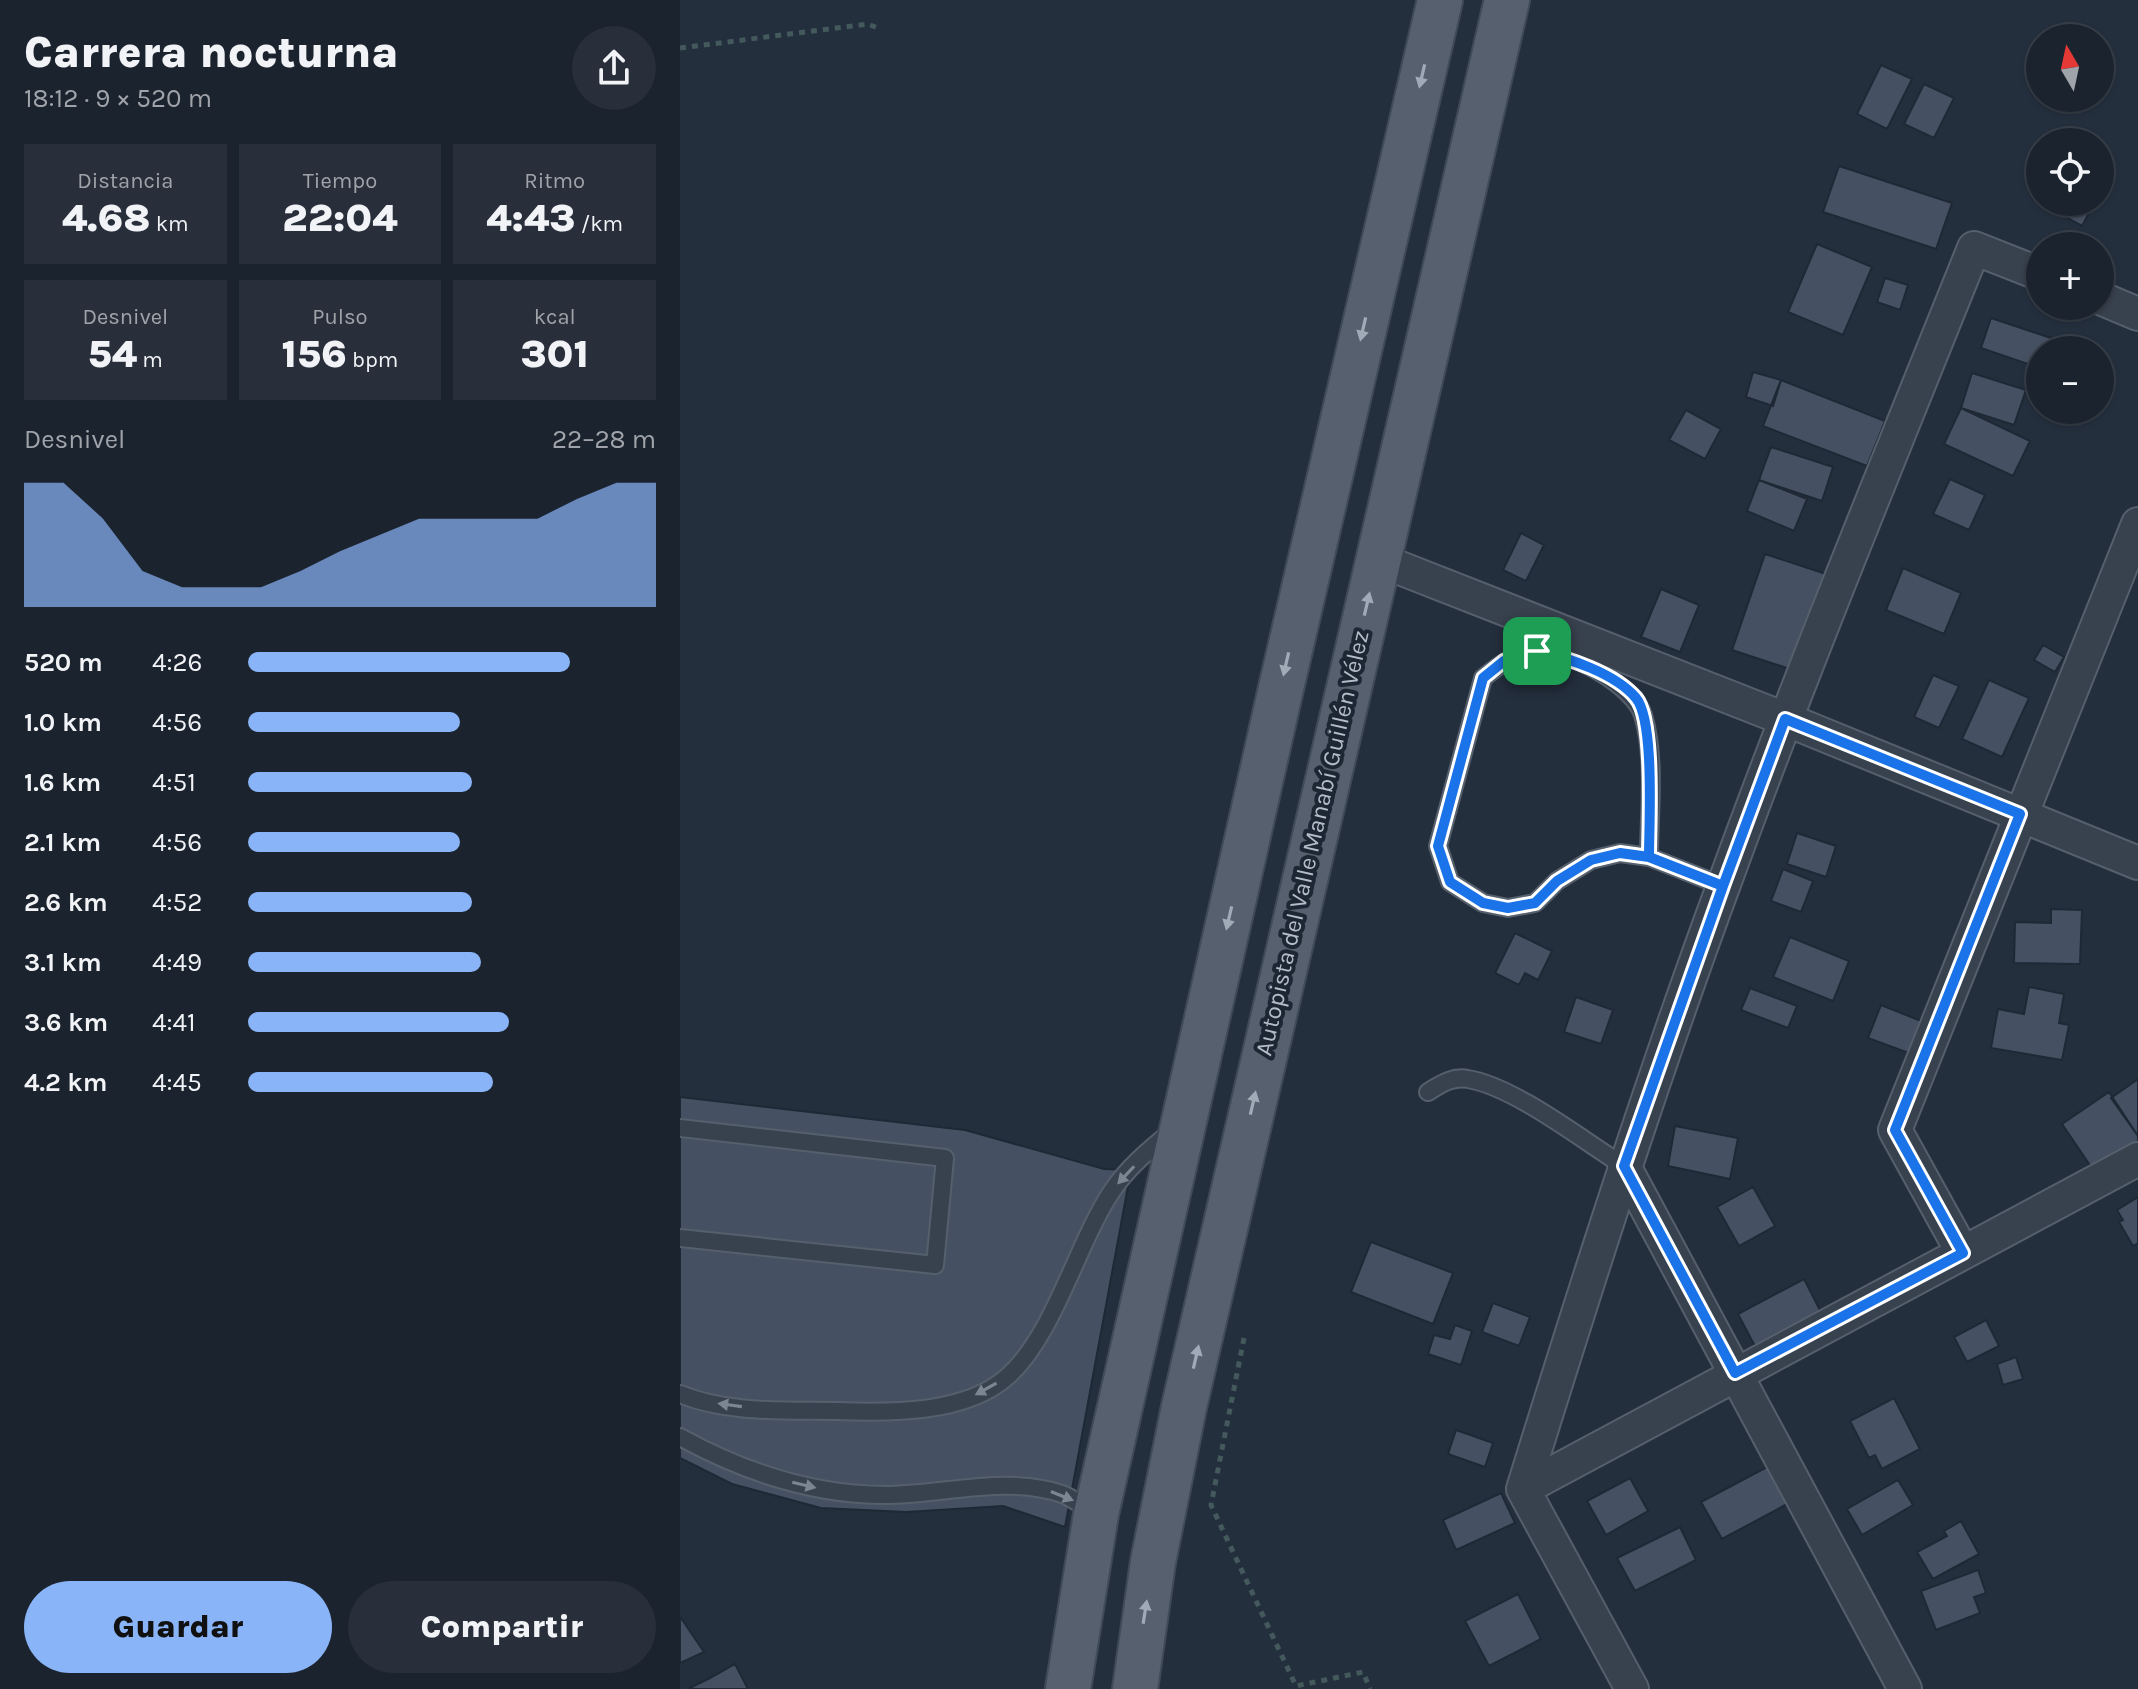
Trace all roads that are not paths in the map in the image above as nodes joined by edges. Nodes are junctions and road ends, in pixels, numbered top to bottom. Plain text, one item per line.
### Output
1 (1440, 0) edge
2 (1507, 0) edge
3 (2026, 268) edge
4 (2114, 304) edge
5 (2138, 314) edge
6 (2138, 524) edge
7 (1377, 559) junction
8 (1785, 719) junction
9 (2020, 814) junction
10 (1649, 857) junction
11 (2138, 863) edge
12 (1723, 886) junction
13 (1428, 1092) dead end
14 (1183, 1122) junction
15 (680, 1128) edge
16 (2138, 1159) edge
17 (1624, 1166) junction
18 (680, 1238) edge
19 (1963, 1253) junction
20 (1735, 1373) junction
21 (680, 1394) edge
22 (680, 1437) edge
23 (1523, 1489) junction
24 (1096, 1514) junction
25 (1068, 1689) edge
26 (1135, 1689) edge
27 (1632, 1689) edge
28 (1905, 1689) edge

1 -> 14 main road
2 - 7 main road, Autopista del Valle Manabí Guillén Vélez
3 - 8 street
4 - 5 street
6 - 9 street
7 - 8 street
26 -> 7 main road, Autopista del Valle Manabí Guillén Vélez
8 - 9 street
8 - 12 street
9 - 11 street
9 - 19 street
10 - 10 lane
10 - 12 lane
12 - 17 street
13 - 17 lane
14 -> 21 lane
14 - 24 main road
15 - 18 lane
16 - 19 street
17 - 20 street
17 - 23 street
19 - 20 street
20 - 23 street
20 - 28 street
22 -> 24 lane
23 - 27 street
24 - 25 main road

